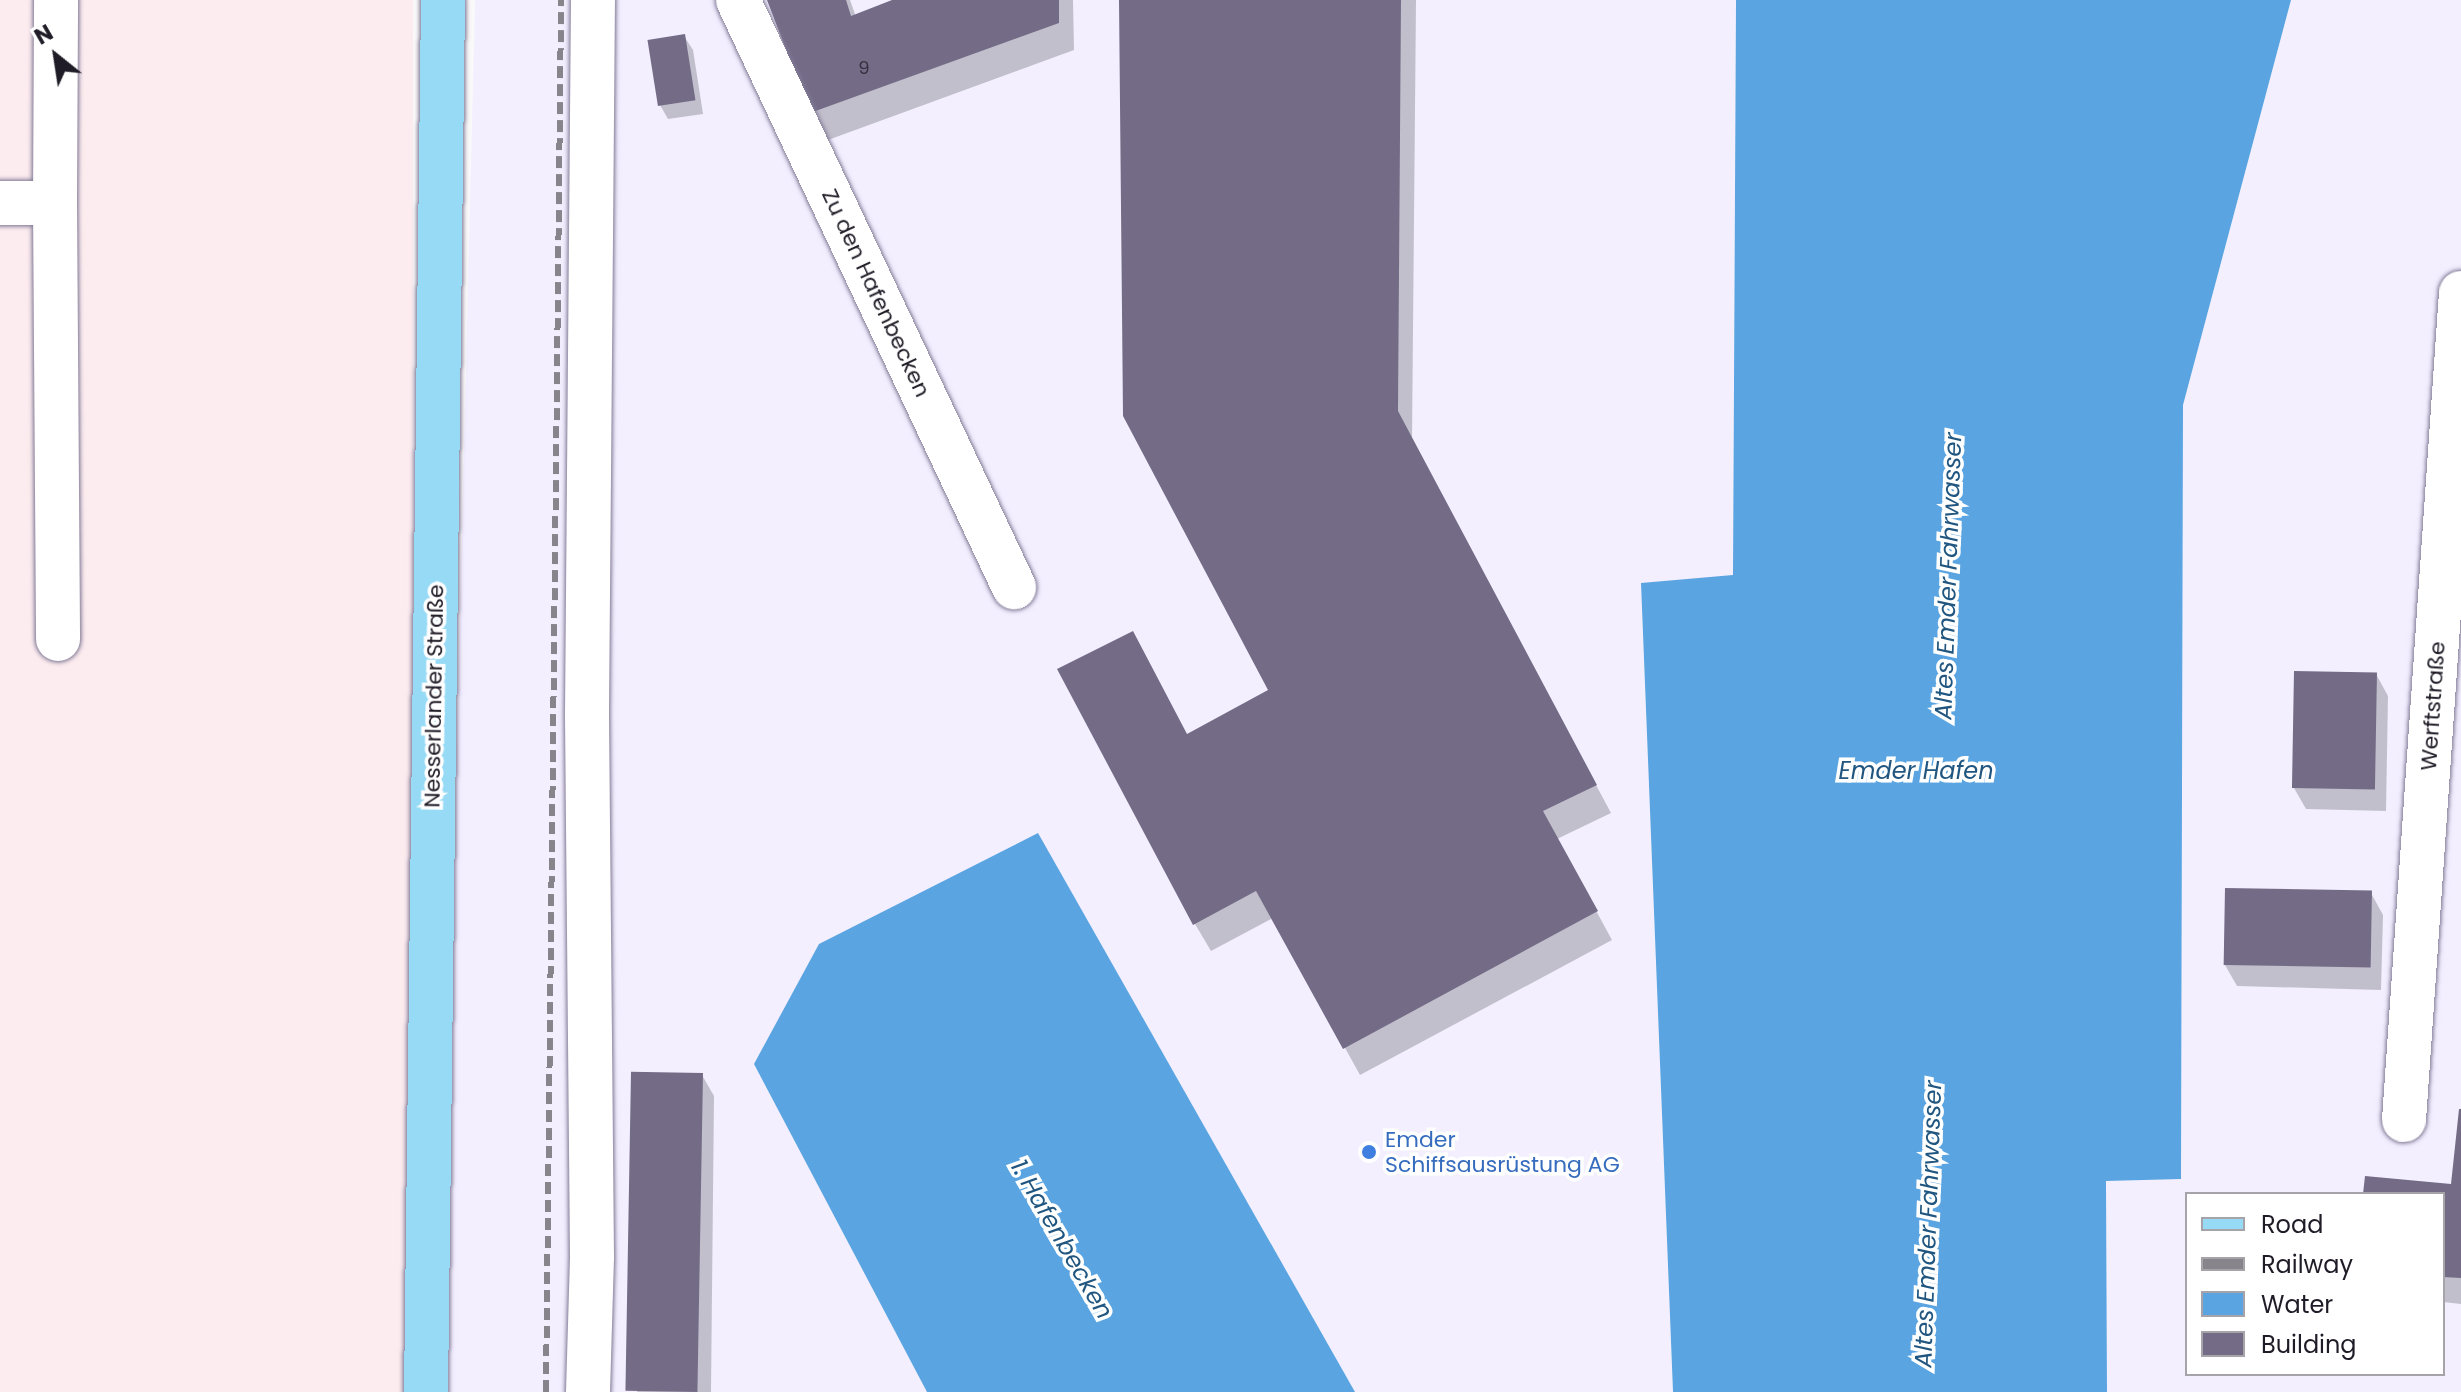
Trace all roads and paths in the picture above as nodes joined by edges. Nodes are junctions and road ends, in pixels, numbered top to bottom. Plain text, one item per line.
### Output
1 (56, 0) edge
2 (443, 0) edge
3 (593, 0) edge
4 (738, 0) edge
5 (0, 203) edge
6 (55, 203) junction
7 (2461, 293) edge
8 (1014, 587) dead end
9 (58, 639) dead end
10 (2404, 1120) dead end
11 (426, 1392) edge
12 (588, 1392) edge

1 - 6 street
2 - 11 main road, Nesserlander Straße
3 - 12 street
4 - 8 street, Zu den Hafenbecken
5 - 6 street
6 - 9 street
7 - 10 street, Werftstraße

